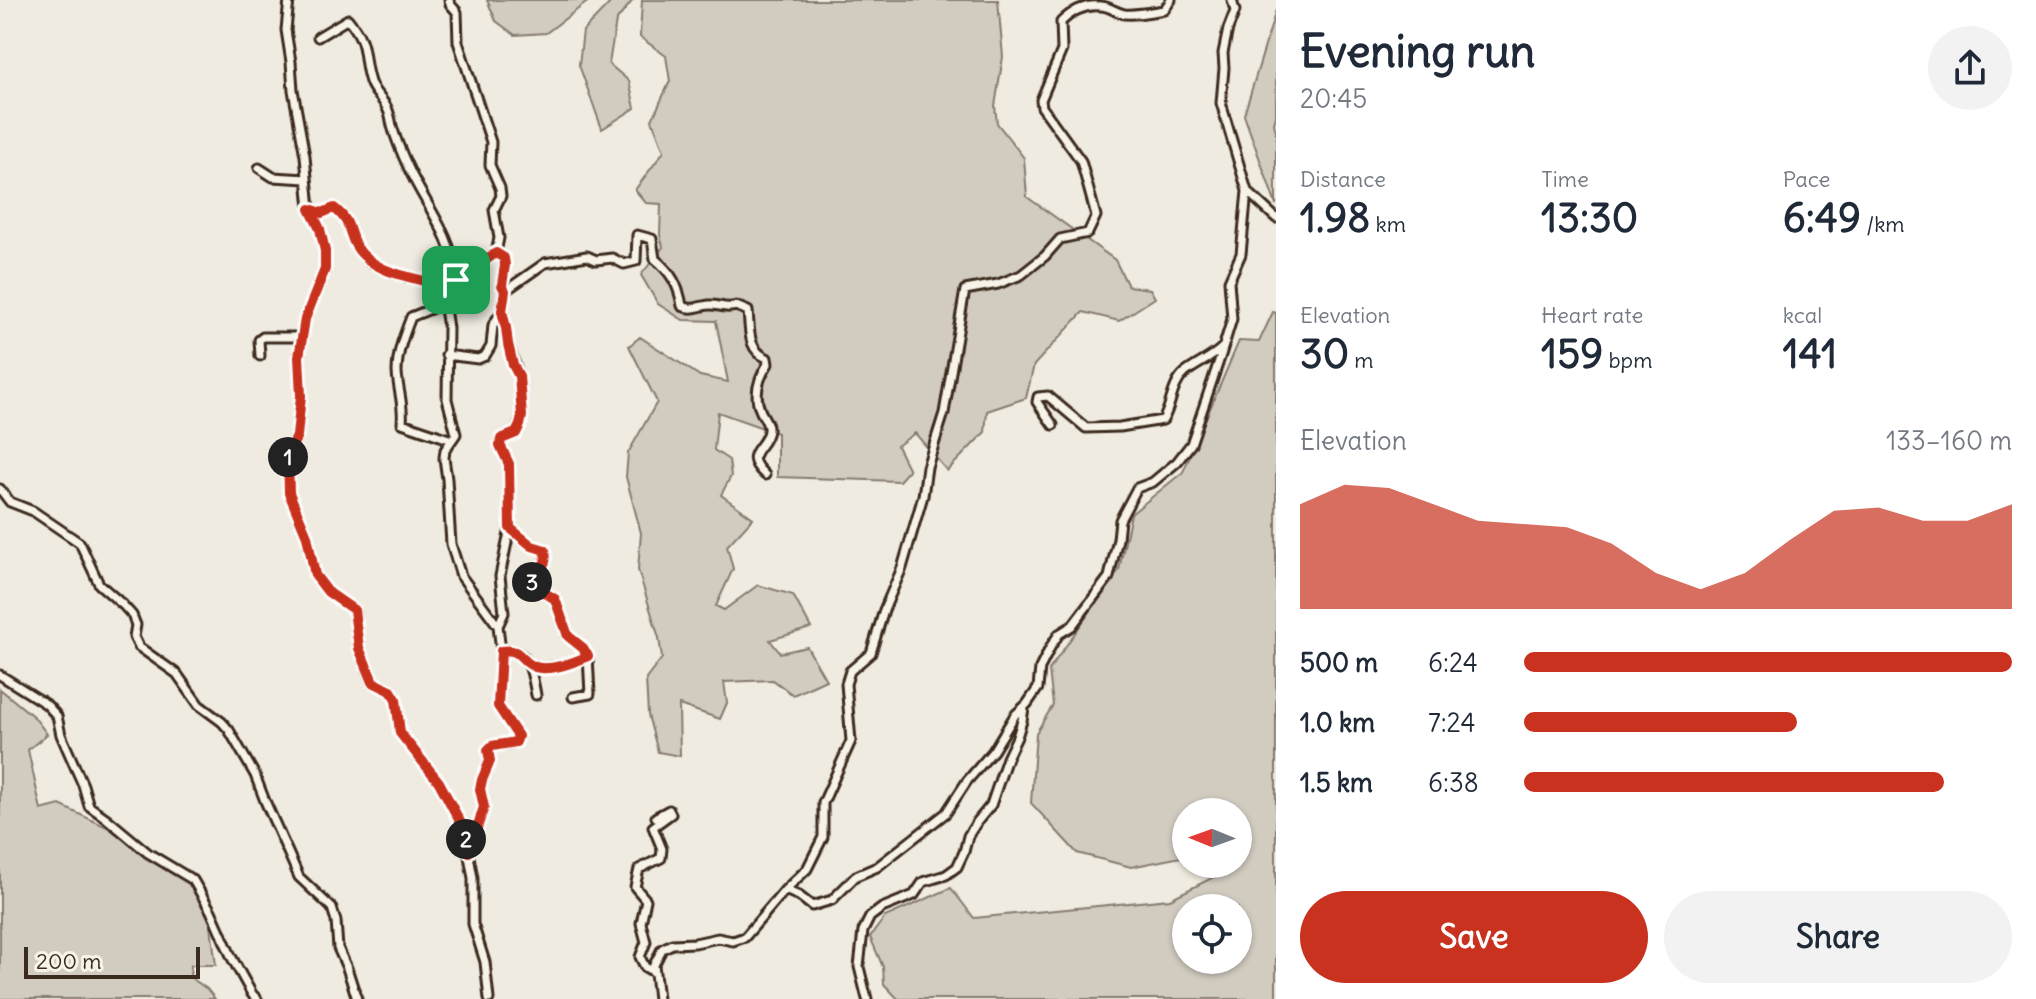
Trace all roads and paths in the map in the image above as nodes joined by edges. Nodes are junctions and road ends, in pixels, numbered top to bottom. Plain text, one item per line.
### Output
1 (289, 0) edge
2 (449, 0) edge
3 (1171, 0) edge
4 (1232, 0) edge
5 (318, 37) dead end
6 (259, 168) dead end
7 (307, 179) junction
8 (1247, 191) junction
9 (310, 209) junction
10 (1276, 218) edge
11 (496, 253) junction
12 (456, 280) junction
13 (447, 287) junction
14 (505, 291) junction
15 (444, 302) junction
16 (502, 311) junction
17 (302, 337) junction
18 (1224, 346) junction
19 (446, 355) junction
20 (260, 356) dead end
21 (1053, 425) dead end
22 (452, 440) junction
23 (765, 475) dead end
24 (0, 489) edge
25 (510, 528) junction
26 (498, 626) junction
27 (501, 651) junction
28 (588, 656) junction
29 (530, 666) junction
30 (0, 675) edge
31 (536, 695) dead end
32 (573, 697) dead end
33 (1024, 708) junction
34 (656, 817) dead end
35 (469, 852) junction
36 (858, 867) dead end
37 (865, 873) junction
38 (785, 890) junction
39 (654, 965) junction
40 (254, 997) edge
41 (357, 999) edge
42 (489, 999) edge
43 (658, 999) edge
44 (867, 999) edge

1 - 7 street
2 - 11 street
3 - 38 street
4 - 8 street
5 - 12 street
6 - 7 street
7 - 9 street
8 - 10 street
8 - 18 street
9 - 13 street
9 - 17 street
11 - 12 street
11 - 14 street
12 - 13 street
13 - 15 street
14 - 16 street
14 - 23 street
15 - 19 street
15 - 22 street
16 - 19 street
16 - 25 street
17 - 20 street
17 - 35 street
18 - 21 street
18 - 33 street
19 - 22 street
22 - 26 street
24 - 41 street
25 - 26 street
25 - 28 street
26 - 27 street
27 - 29 street
27 - 35 street
28 - 29 street
28 - 32 street
29 - 31 street
30 - 40 street
33 - 37 street
33 - 44 street
34 - 39 street
35 - 42 street
36 - 37 street
37 - 38 street
38 - 39 street
39 - 43 street

